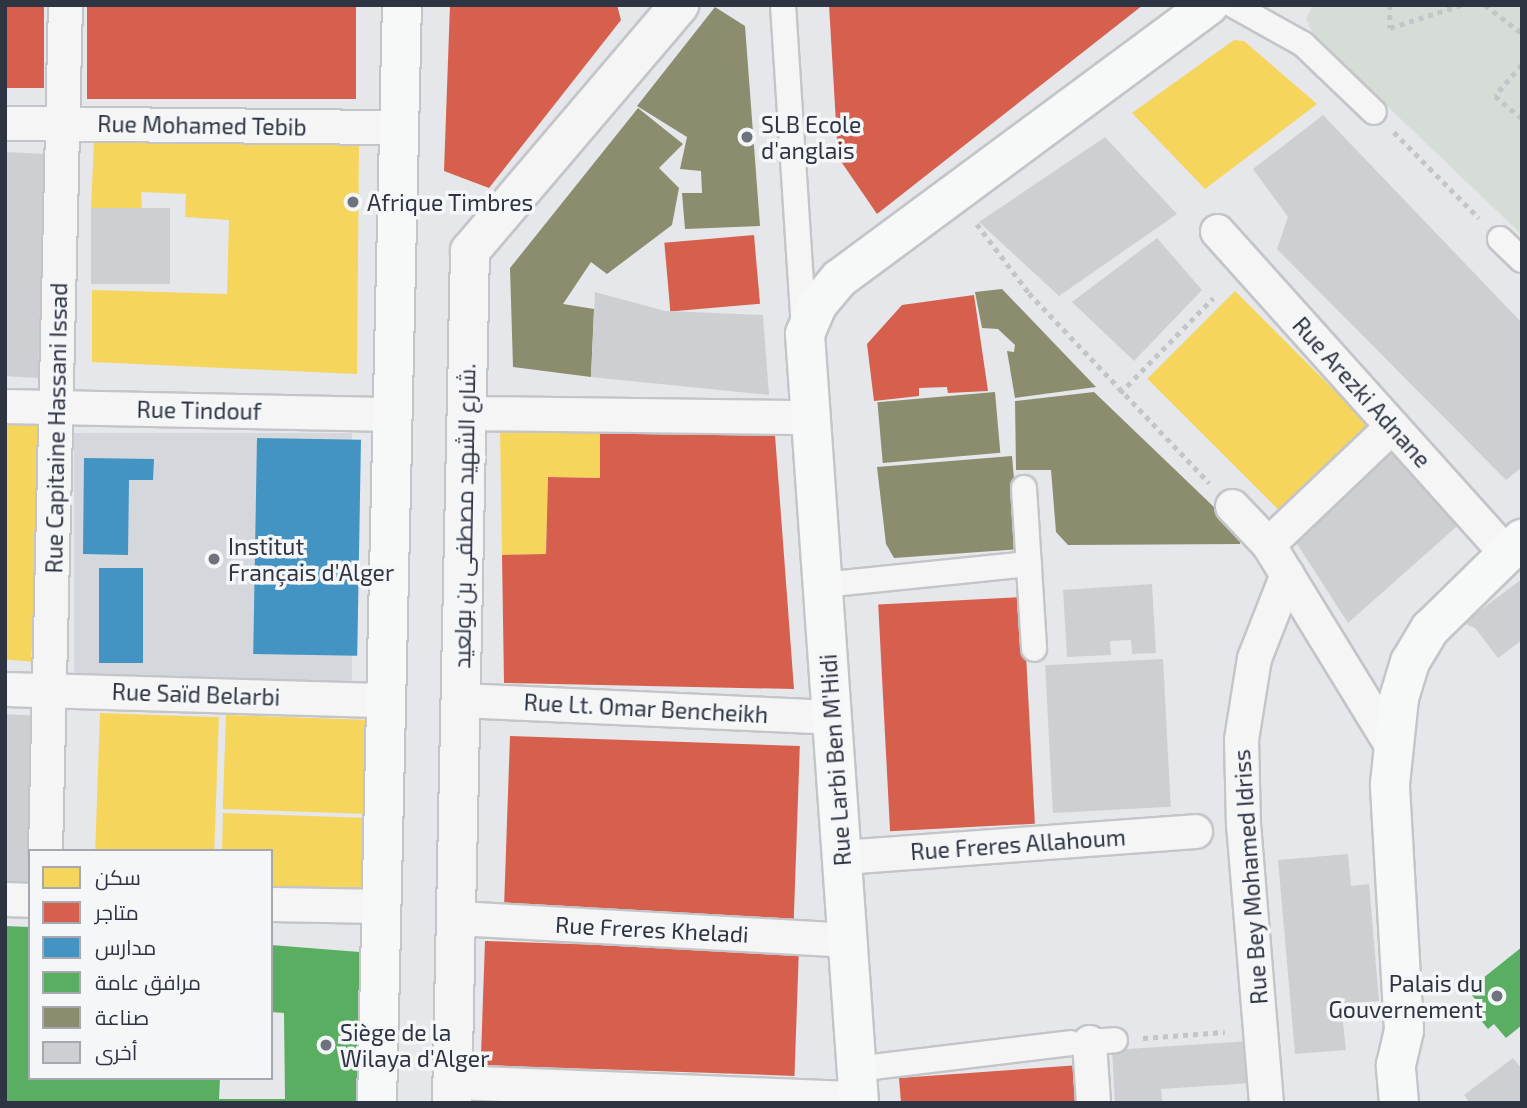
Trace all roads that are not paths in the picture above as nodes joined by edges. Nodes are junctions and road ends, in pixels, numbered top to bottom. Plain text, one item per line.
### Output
1 (65, 5) edge
2 (402, 5) edge
3 (679, 5) edge
4 (783, 5) edge
5 (1209, 5) edge
6 (1233, 5) edge
7 (1374, 112) road end
8 (5, 123) edge
9 (62, 124) junction
10 (399, 127) junction
11 (1217, 231) dead end
12 (1500, 239) road end
13 (1522, 260) edge
14 (805, 334) junction
15 (5, 406) edge
16 (57, 407) junction
17 (467, 413) junction
18 (393, 414) junction
19 (811, 417) junction
20 (1392, 426) junction
21 (1024, 488) dead end
22 (1232, 506) road end
23 (1268, 544) junction
24 (1514, 546) edge
25 (1029, 564) junction
26 (1287, 575) junction
27 (822, 585) junction
28 (1034, 649) dead end
29 (5, 689) edge
30 (50, 690) junction
31 (386, 700) junction
32 (460, 700) junction
33 (832, 717) junction
34 (1391, 745) junction
35 (1195, 831) dead end
36 (45, 849) edge
37 (842, 857) junction
38 (5, 900) edge
39 (28, 900) edge
40 (273, 904) edge
41 (381, 906) junction
42 (456, 918) junction
43 (847, 940) junction
44 (1404, 1030) junction
45 (1091, 1041) joint
46 (858, 1090) edge
47 (452, 1092) edge
48 (377, 1103) edge
49 (1093, 1103) edge
50 (1266, 1103) edge
51 (1399, 1103) edge
52 (1424, 1103) edge

1 - 9 street, Rue Capitaine Hassani Issad
2 - 10 main road
3 - 17 street, شارع الشهيد مصطفى بن بولعيد.
4 - 14 street
5 - 14 main road
6 - 7 street
8 - 9 street, Rue Mohamed Tebib
9 - 10 street, Rue Mohamed Tebib
9 - 16 street, Rue Capitaine Hassani Issad
10 - 18 main road
11 - 20 street, Rue Arezki Adnane
12 - 13 street
14 - 19 main road, Rue Larbi Ben M'Hidi
15 - 16 street, Rue Tindouf
16 - 18 street, Rue Tindouf
16 - 30 street, Rue Capitaine Hassani Issad
17 - 19 street
17 - 32 street, شارع الشهيد مصطفى بن بولعيد.
18 - 31 main road
19 - 27 main road, Rue Larbi Ben M'Hidi
20 - 23 street
20 - 24 street, Rue Arezki Adnane
21 - 25 street
22 - 23 street
23 - 26 street
24 - 34 main road
25 - 27 street
25 - 28 street
26 - 34 street
26 - 50 street, Rue Bey Mohamed Idriss
27 - 33 main road, Rue Larbi Ben M'Hidi
29 - 30 street, Rue Saïd Belarbi
30 - 31 street, Rue Saïd Belarbi
30 - 36 street, Rue Capitaine Hassani Issad
31 - 41 main road
32 - 33 street, Rue Lt. Omar Bencheikh
32 - 42 street, شارع الشهيد مصطفى بن بولعيد.
33 - 37 main road, Rue Larbi Ben M'Hidi
34 - 44 main road
35 - 37 street, Rue Freres Allahoum
37 - 43 main road, Rue Larbi Ben M'Hidi
38 - 39 street
40 - 41 street
41 - 48 main road
42 - 43 street, Rue Freres Kheladi
42 - 47 street, شارع الشهيد مصطفى بن بولعيد.
43 - 46 main road, Rue Larbi Ben M'Hidi
44 - 51 main road
44 - 52 main road
45 - 46 street
45 - 49 street
46 - 47 street

